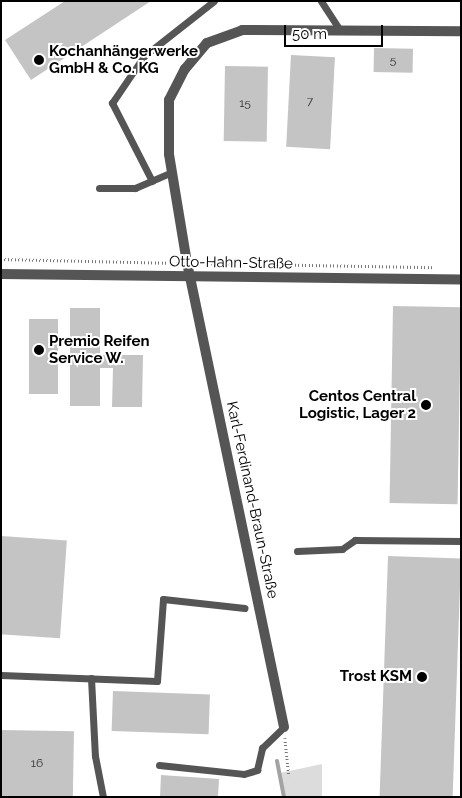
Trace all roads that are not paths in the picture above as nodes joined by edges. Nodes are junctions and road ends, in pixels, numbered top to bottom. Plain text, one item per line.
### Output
1 (214, 1) edge
2 (321, 1) edge
3 (338, 29) junction
4 (461, 31) edge
5 (172, 172) junction
6 (152, 181) junction
7 (99, 188) dead end
8 (1, 274) edge
9 (191, 278) junction
10 (461, 280) edge
11 (461, 541) edge
12 (297, 551) dead end
13 (245, 608) dead end
14 (1, 675) edge
15 (90, 678) junction
16 (284, 728) joint
17 (159, 765) dead end
18 (102, 797) edge

1 - 6 lane
2 - 3 lane
3 - 4 street, Karl-Ferdinand-Braun-Straße
3 - 5 street, Karl-Ferdinand-Braun-Straße
5 - 6 lane
5 - 9 street, Karl-Ferdinand-Braun-Straße
6 - 7 lane
8 - 9 street, Otto-Hahn-Straße
9 - 10 street, Otto-Hahn-Straße
9 - 16 street, Karl-Ferdinand-Braun-Straße
11 - 12 lane
13 - 15 lane
14 - 15 lane
15 - 18 lane
16 - 17 lane

